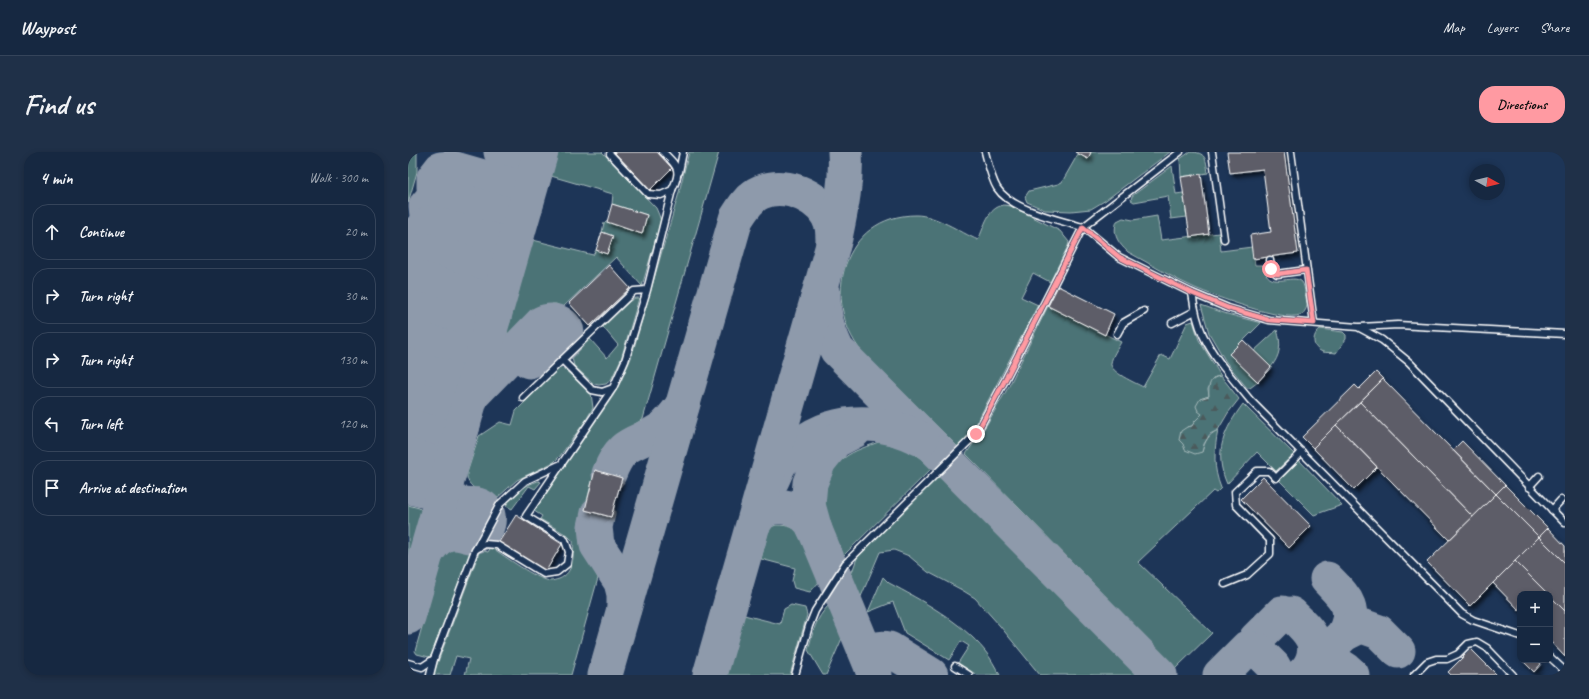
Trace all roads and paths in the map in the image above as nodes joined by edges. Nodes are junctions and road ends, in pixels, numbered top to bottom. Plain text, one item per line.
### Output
1 (663, 152) edge
2 (683, 152) edge
3 (985, 152) edge
4 (1180, 152) edge
5 (1212, 152) edge
6 (1291, 152) edge
7 (610, 154) dead end
8 (678, 178) junction
9 (672, 190) junction
10 (1083, 227) junction
11 (1224, 239) dead end
12 (1270, 260) dead end
13 (1306, 270) junction
14 (647, 290) junction
15 (1192, 293) junction
16 (1144, 311) dead end
17 (1195, 311) junction
18 (1172, 323) dead end
19 (1314, 323) junction
20 (1358, 327) junction
21 (1117, 334) dead end
22 (1565, 334) edge
23 (562, 360) junction
24 (613, 388) junction
25 (523, 398) dead end
26 (1302, 452) junction
27 (561, 464) junction
28 (1539, 476) dead end
29 (1529, 487) junction
30 (1561, 500) dead end
31 (1552, 510) junction
32 (1565, 523) edge
33 (475, 550) junction
34 (1225, 584) dead end
35 (1517, 635) edge
36 (434, 659) junction
37 (1553, 660) edge
38 (408, 663) edge
39 (955, 666) dead end
40 (1565, 671) edge
41 (430, 675) edge
42 (795, 675) edge
43 (969, 675) edge
44 (1414, 675) edge
45 (1513, 675) edge

1 - 8 lane
2 - 8 lane
3 - 10 lane
4 - 10 lane
5 - 11 lane
6 - 13 lane
7 - 9 lane
8 - 9 lane
9 - 14 lane
10 - 15 lane
10 - 42 lane
12 - 13 lane
13 - 19 lane
14 - 23 lane
14 - 24 lane
15 - 17 lane
15 - 19 lane
16 - 21 lane
17 - 18 lane
17 - 26 lane
19 - 20 lane
20 - 22 lane
20 - 29 lane
23 - 24 lane
23 - 25 lane
24 - 27 lane
26 - 34 lane
26 - 35 lane
27 - 33 lane
27 - 33 lane
28 - 29 lane
29 - 31 lane
30 - 31 lane
31 - 32 lane
33 - 36 lane
36 - 38 lane
36 - 41 lane
37 - 40 lane
39 - 43 lane
44 - 45 lane

